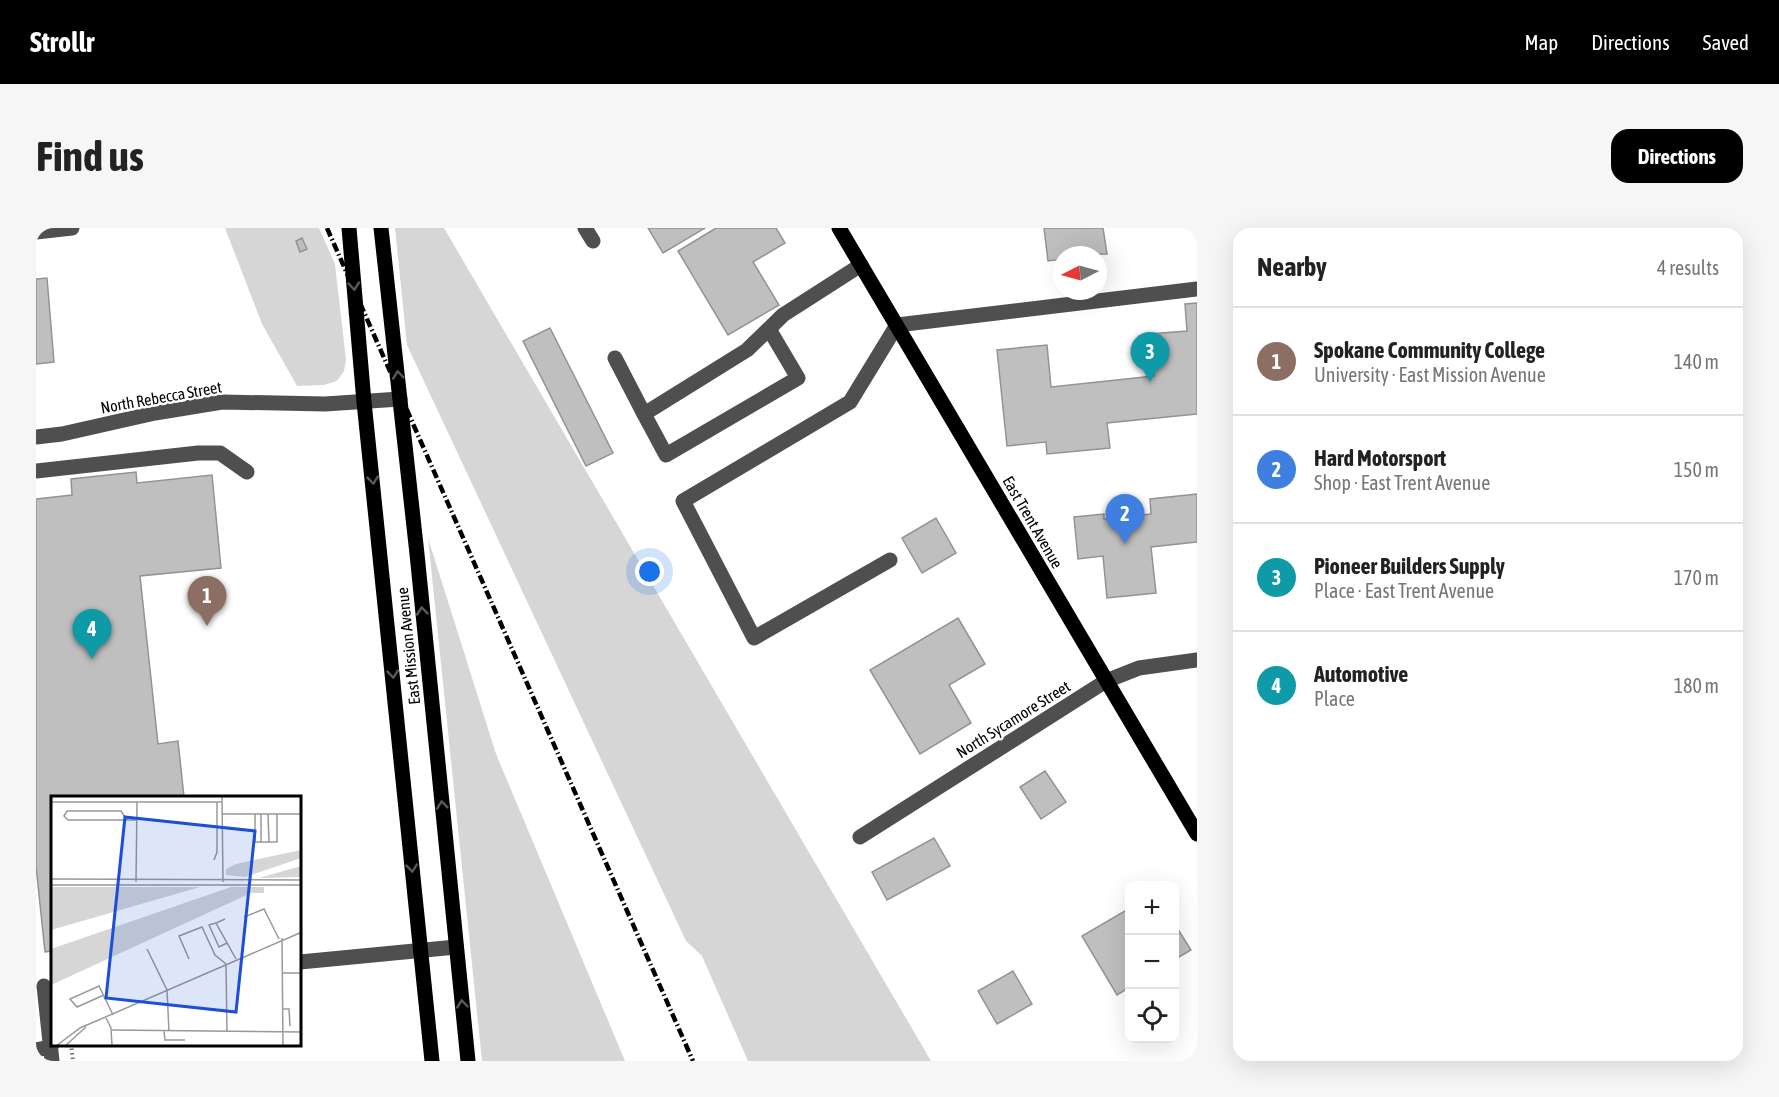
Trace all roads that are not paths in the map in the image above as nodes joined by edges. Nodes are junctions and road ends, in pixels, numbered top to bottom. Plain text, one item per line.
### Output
1 (72, 228) edge
2 (349, 228) edge
3 (381, 228) edge
4 (839, 228) edge
5 (36, 232) edge
6 (861, 265) junction
7 (1197, 289) edge
8 (897, 326) junction
9 (769, 329) junction
10 (615, 358) dead end
11 (400, 399) junction
12 (364, 402) junction
13 (644, 414) junction
14 (36, 437) edge
15 (36, 471) edge
16 (247, 472) dead end
17 (890, 560) dead end
18 (1197, 660) edge
19 (1106, 681) junction
20 (1197, 834) edge
21 (860, 837) dead end
22 (456, 947) junction
23 (421, 950) junction
24 (302, 962) edge
25 (44, 986) edge
26 (46, 1053) edge
27 (432, 1061) edge
28 (468, 1061) edge

1 - 5 street
2 -> 12 main road, East Mission Avenue
11 -> 3 main road, East Mission Avenue
4 - 6 main road, East Trent Avenue
6 - 8 main road, East Trent Avenue
6 - 9 street
7 - 8 street
8 - 17 street
8 - 19 main road, East Trent Avenue
9 - 13 street
9 - 13 street
10 - 13 street
11 - 12 street, North Rebecca Street
22 -> 11 main road, East Mission Avenue
12 - 14 street, North Rebecca Street
12 -> 23 main road, East Mission Avenue
15 - 16 street
18 - 19 street, North Sycamore Street
19 - 20 main road, East Trent Avenue
19 - 21 street, North Sycamore Street
22 - 23 street
28 -> 22 main road, East Mission Avenue
23 - 24 street
23 - 27 main road, East Mission Avenue
25 - 26 street

